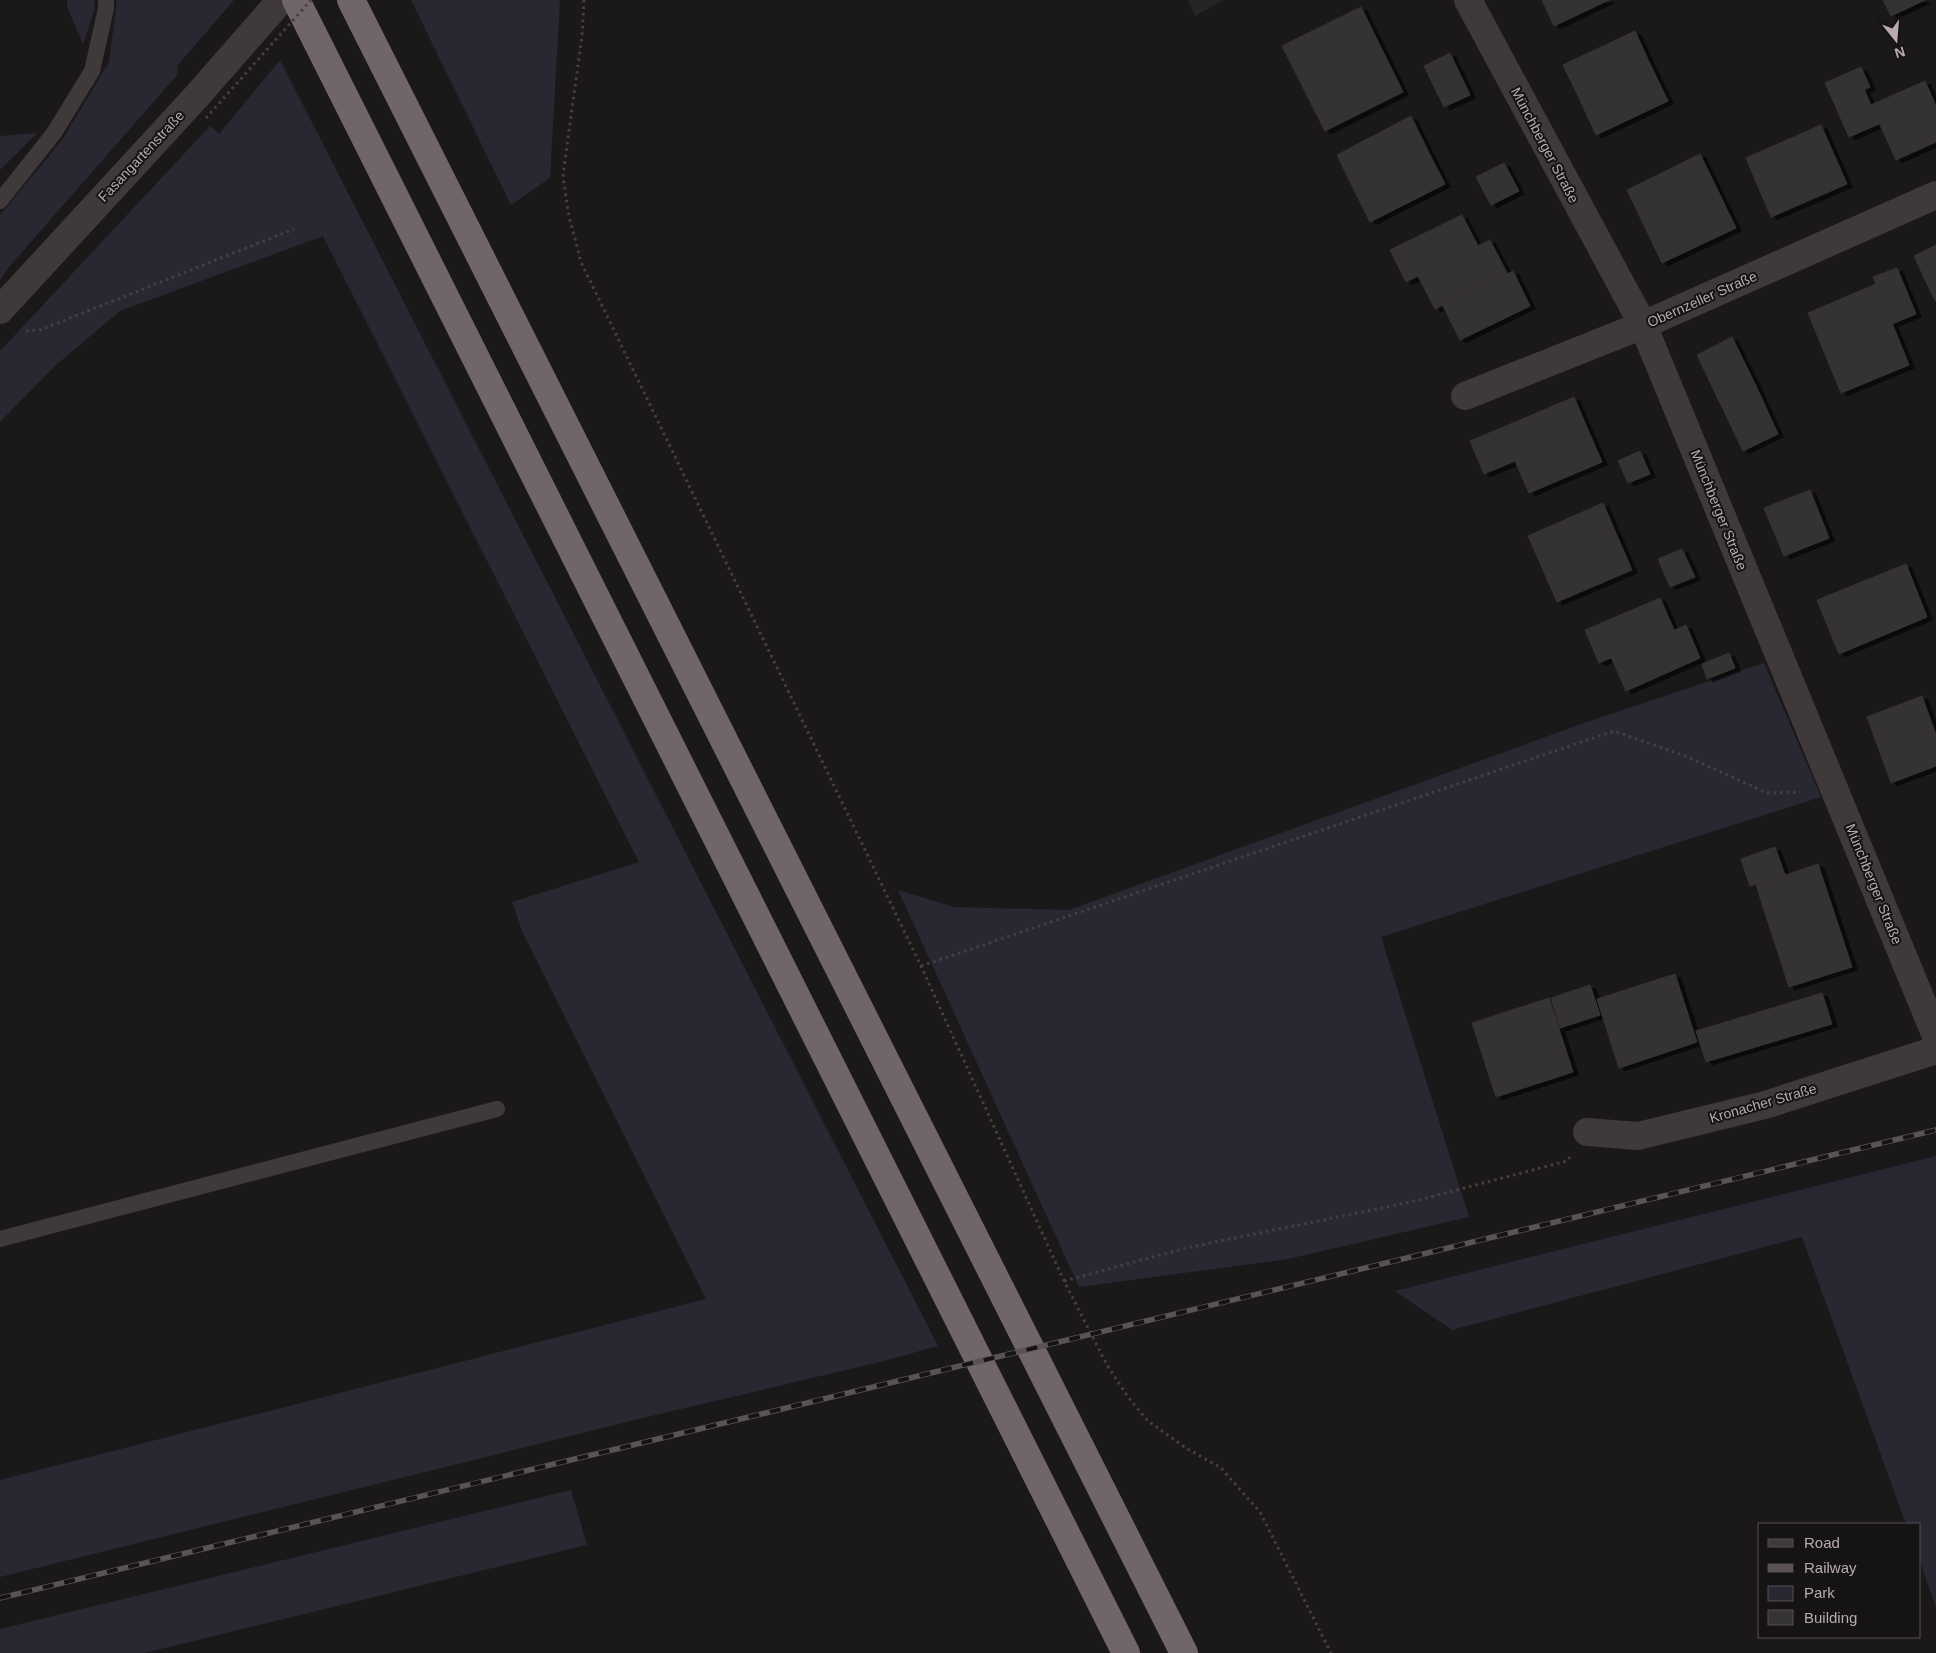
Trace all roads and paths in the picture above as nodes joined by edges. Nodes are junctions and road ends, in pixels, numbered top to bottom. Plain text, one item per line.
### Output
1 (106, 0) edge
2 (281, 0) edge
3 (296, 0) edge
4 (311, 0) edge
5 (351, 0) edge
6 (584, 0) edge
7 (1468, 0) edge
8 (201, 107) junction
9 (1936, 195) edge
10 (0, 201) edge
11 (294, 229) dead end
12 (0, 310) edge
13 (1643, 325) junction
14 (40, 330) dead end
15 (1465, 396) dead end
16 (1836, 792) junction
17 (921, 966) junction
18 (1936, 1036) edge
19 (1936, 1050) edge
20 (497, 1109) dead end
21 (1587, 1132) joint
22 (0, 1239) edge
23 (1064, 1281) junction
24 (1126, 1653) edge
25 (1184, 1653) edge
26 (1331, 1653) edge

1 - 10 lane
2 - 8 street, Fasangartenstraße
3 - 24 highway
4 - 8 path, bridge
5 - 25 highway
6 - 17 path
7 - 13 street, Münchberger Straße
8 - 12 street, Fasangartenstraße
9 - 13 street, Obernzeller Straße
11 - 14 path
13 - 15 street, Obernzeller Straße
13 - 16 street, Münchberger Straße
16 - 17 path
16 - 18 street, Münchberger Straße
17 - 23 path
19 - 21 street, Kronacher Straße
20 - 22 lane
21 - 23 path
23 - 26 path

